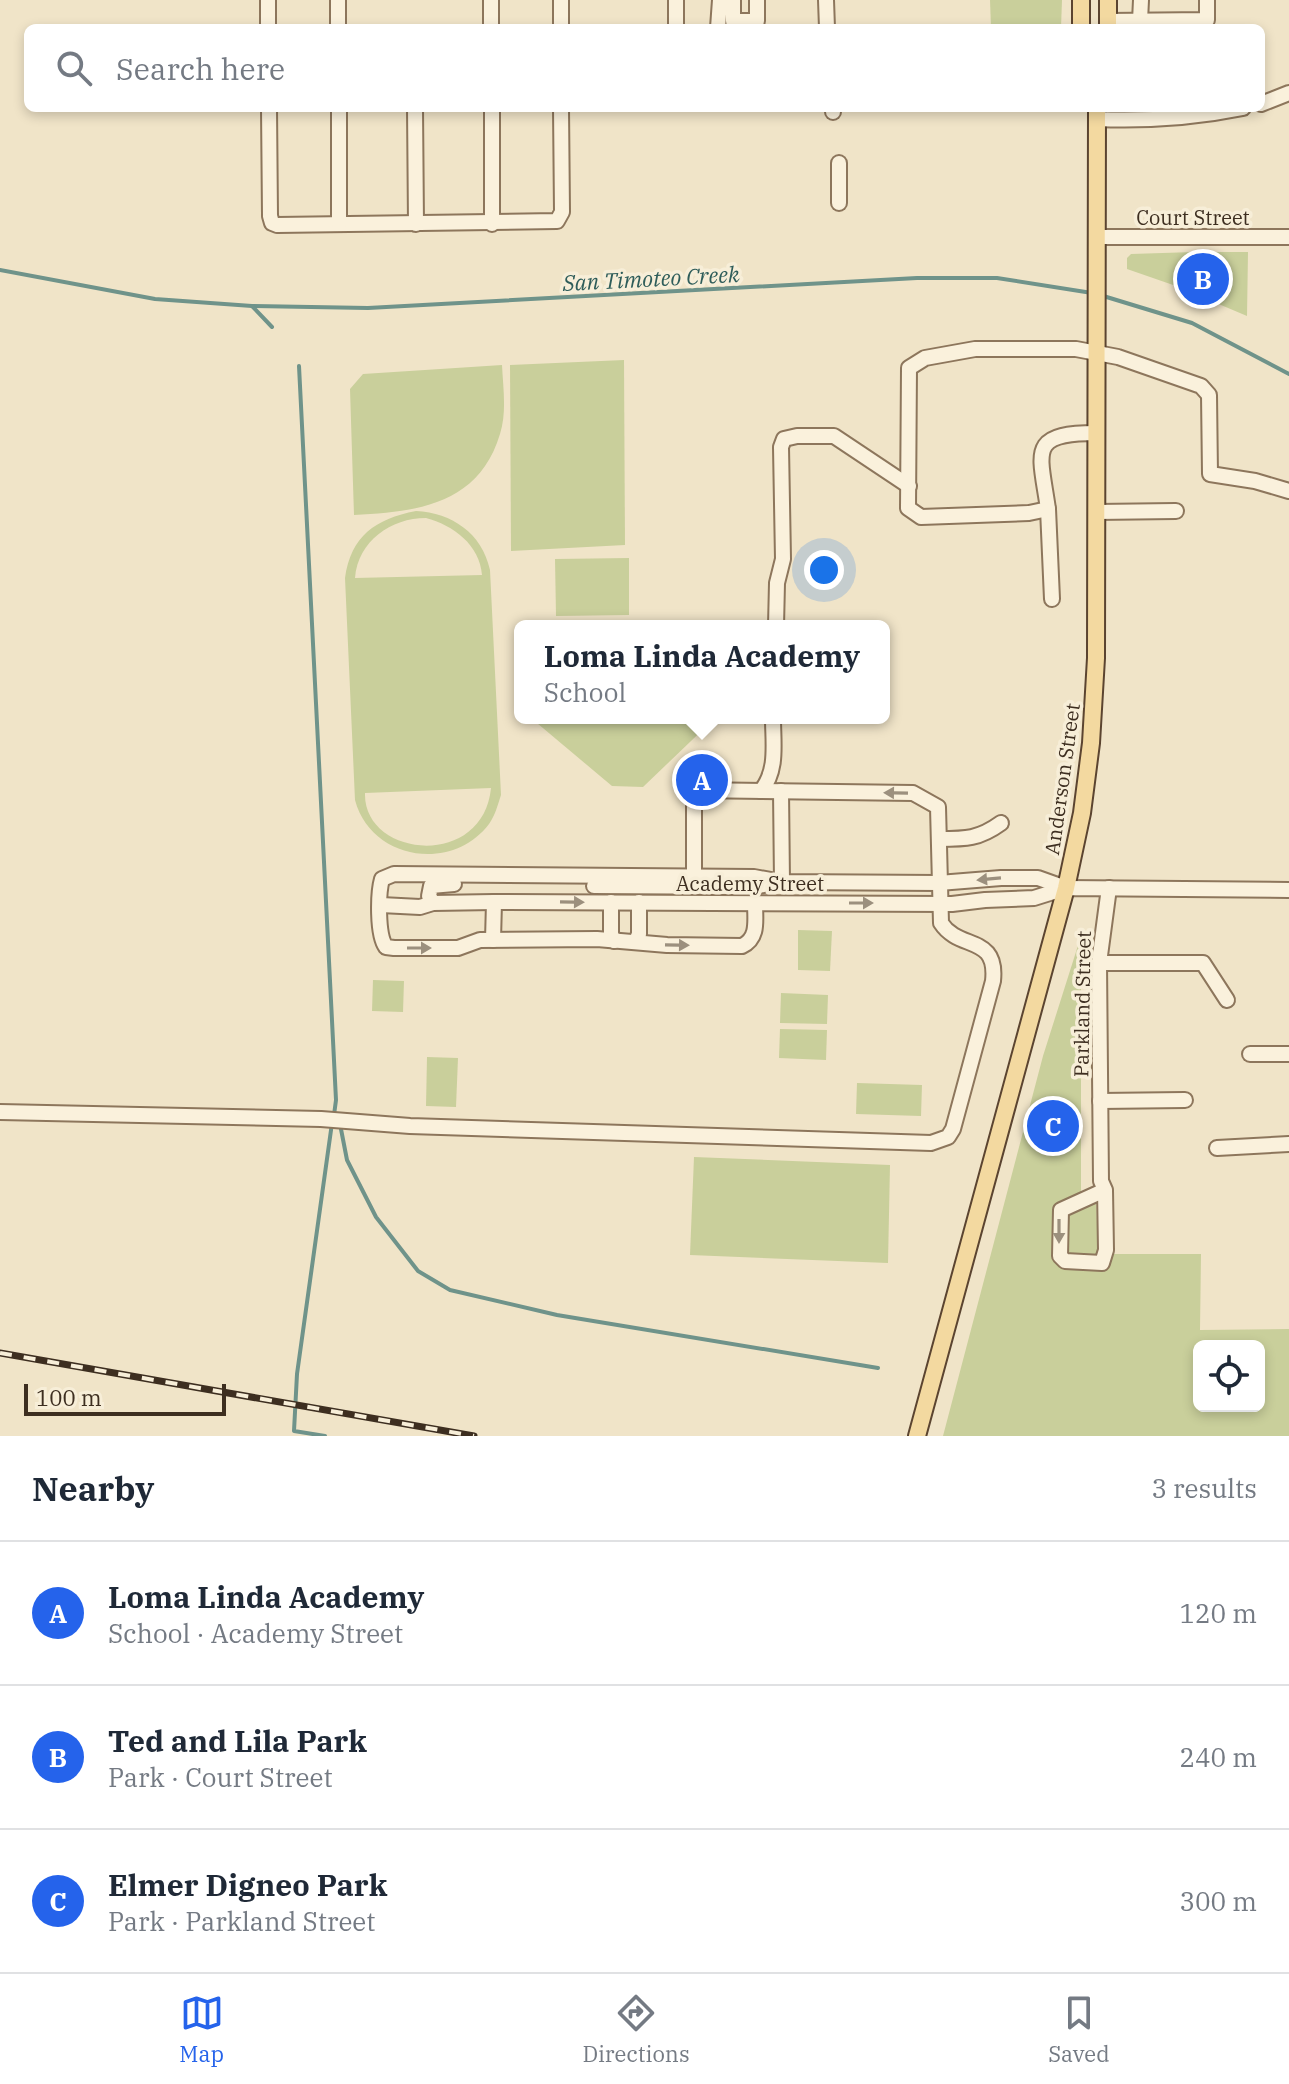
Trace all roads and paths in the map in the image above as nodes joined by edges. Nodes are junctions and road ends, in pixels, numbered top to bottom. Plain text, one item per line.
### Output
1 (268, 0) edge
2 (338, 0) edge
3 (491, 0) edge
4 (561, 0) edge
5 (676, 0) edge
6 (720, 0) edge
7 (733, 0) edge
8 (757, 0) edge
9 (826, 0) edge
10 (1081, 0) edge
11 (1108, 0) edge
12 (1141, 0) edge
13 (1207, 0) edge
14 (1140, 21) junction
15 (268, 24) edge
16 (338, 24) edge
17 (491, 24) edge
18 (561, 24) edge
19 (676, 24) edge
20 (718, 24) edge
21 (827, 24) edge
22 (1081, 24) edge
23 (1108, 24) edge
24 (1116, 24) edge
25 (1289, 93) edge
26 (1265, 102) edge
27 (269, 112) edge
28 (339, 112) edge
29 (415, 112) edge
30 (492, 112) edge
31 (561, 112) edge
32 (1224, 112) edge
33 (1097, 114) edge
34 (839, 163) dead end
35 (839, 203) dead end
36 (339, 224) junction
37 (416, 224) junction
38 (492, 224) junction
39 (1097, 237) junction
40 (1289, 237) edge
41 (1096, 353) junction
42 (1096, 433) junction
43 (909, 486) junction
44 (1289, 491) edge
45 (1048, 509) junction
46 (1176, 511) dead end
47 (1096, 512) junction
48 (1052, 599) dead end
49 (776, 620) edge
50 (773, 724) edge
51 (761, 791) junction
52 (781, 791) junction
53 (1001, 823) dead end
54 (939, 839) junction
55 (694, 876) junction
56 (782, 882) junction
57 (939, 883) junction
58 (1066, 888) junction
59 (1109, 888) junction
60 (1289, 890) edge
61 (494, 902) junction
62 (611, 902) junction
63 (639, 902) junction
64 (433, 903) junction
65 (755, 903) junction
66 (939, 903) junction
67 (381, 905) junction
68 (493, 940) junction
69 (614, 941) junction
70 (636, 941) junction
71 (1099, 963) junction
72 (1227, 1000) dead end
73 (1250, 1054) dead end
74 (1289, 1054) edge
75 (1185, 1100) dead end
76 (1100, 1101) junction
77 (0, 1112) edge
78 (1289, 1144) edge
79 (1217, 1148) dead end
80 (1105, 1190) junction
81 (917, 1436) edge

1 - 15 street
2 - 16 street
3 - 17 street
4 - 18 street
5 - 19 street
6 - 20 street
7 - 8 street
9 - 21 street
10 - 22 main road
11 - 23 main road
12 - 14 street
13 - 14 street
14 - 24 street
25 - 26 street
27 - 36 street
28 - 36 street
29 - 37 street
30 - 38 street
31 - 38 street
32 - 33 street
33 - 39 main road, Anderson Street
34 - 35 street
36 - 37 street
37 - 38 street
39 - 40 street, Court Street
39 - 41 main road, Anderson Street
41 - 42 main road, Anderson Street
41 - 43 street
41 - 44 street
42 - 45 street
42 - 47 main road, Anderson Street
43 - 45 street
43 - 49 street
45 - 48 street
46 - 47 street
47 - 58 main road, Anderson Street
50 - 51 street
51 - 52 street
51 - 55 street
54 -> 52 street
52 - 56 street
53 - 54 street
54 - 57 street
55 - 56 street, Academy Street
55 - 67 street, Academy Street
56 - 57 street, Academy Street
56 - 64 street, Academy Street
58 -> 57 street, Academy Street
57 - 66 street
58 - 59 street, Academy Street
58 - 66 street, Academy Street
58 - 81 main road, Anderson Street
59 - 60 street, Academy Street
59 - 71 street, Parkland Street
61 -> 62 street, Academy Street
61 - 64 street, Academy Street
61 - 68 street
62 - 63 street, Academy Street
62 - 69 street
63 - 65 street, Academy Street
63 - 70 street
64 - 67 street, Academy Street
65 -> 66 street, Academy Street
70 -> 65 street
66 - 77 street
67 -> 68 street
68 - 69 street
69 - 70 street
71 - 72 street
71 - 76 street, Parkland Street
73 - 74 street
75 - 76 street
76 - 80 street, Parkland Street
78 - 79 street
80 -> 80 street, Parkland Street

